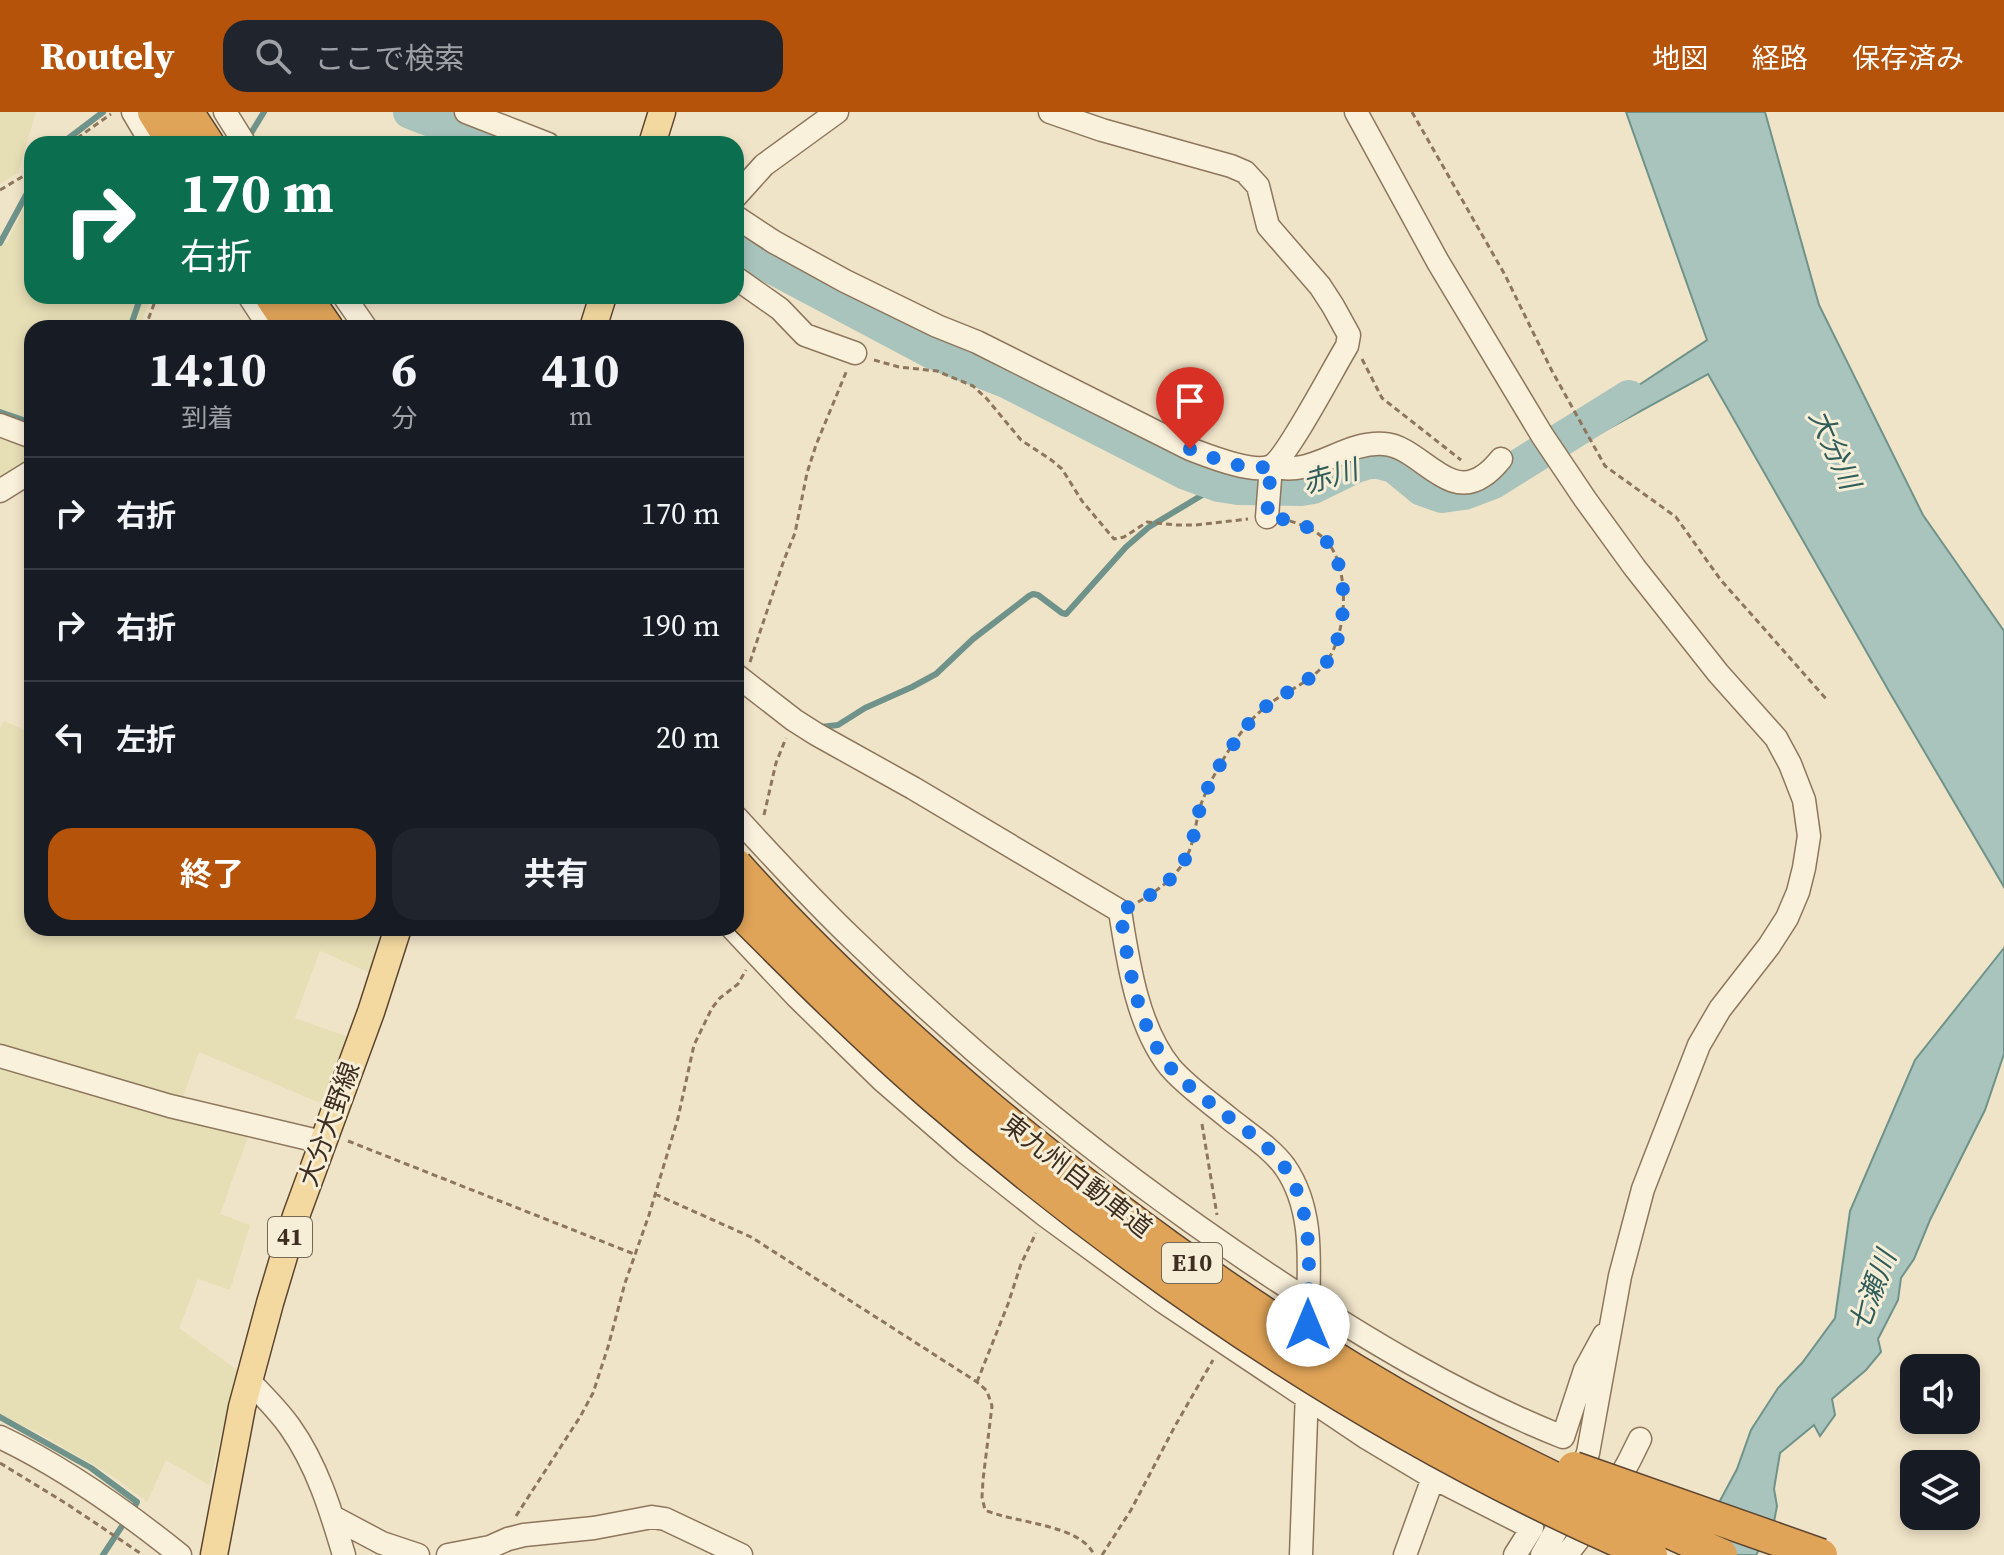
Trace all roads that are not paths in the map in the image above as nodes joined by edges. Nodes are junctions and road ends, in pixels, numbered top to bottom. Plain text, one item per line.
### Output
1 (133, 112) edge
2 (154, 112) edge
3 (187, 112) edge
4 (225, 112) edge
5 (466, 112) edge
6 (662, 112) edge
7 (837, 112) edge
8 (1050, 112) edge
9 (1356, 112) edge
10 (147, 136) edge
11 (169, 136) edge
12 (203, 136) edge
13 (240, 136) edge
14 (528, 136) edge
15 (654, 136) edge
16 (744, 187) edge
17 (744, 222) edge
18 (744, 284) edge
19 (855, 353) road end
20 (0, 425) edge
21 (24, 434) edge
22 (1501, 459) dead end
23 (1271, 466) junction
24 (24, 476) edge
25 (0, 491) edge
26 (1267, 517) road end
27 (744, 682) edge
28 (744, 825) edge
29 (744, 874) edge
30 (744, 916) edge
31 (395, 936) edge
32 (740, 936) edge
33 (0, 1056) edge
34 (324, 1137) junction
35 (1308, 1301) junction
36 (1614, 1316) junction
37 (248, 1380) junction
38 (1307, 1386) junction
39 (1446, 1423) junction
40 (0, 1437) edge
41 (1640, 1439) dead end
42 (1433, 1478) junction
43 (333, 1517) junction
44 (180, 1555) edge
45 (214, 1555) edge
46 (344, 1555) edge
47 (418, 1555) edge
48 (448, 1555) edge
49 (741, 1555) edge
50 (1301, 1555) edge
51 (1405, 1555) edge
52 (1515, 1555) edge
53 (1542, 1555) edge
54 (1566, 1555) edge
55 (1611, 1555) edge
56 (1651, 1555) edge
57 (1721, 1555) edge
58 (1821, 1555) edge

1 - 10 street
2 - 11 highway
3 - 12 highway
4 - 13 street
5 - 14 street
6 - 15 main road
7 - 16 street
8 - 23 street
9 - 36 street
17 - 23 street
18 - 19 street
20 - 21 street
22 - 23 street
23 - 26 street
24 - 25 street
27 - 35 street
28 - 35 street
29 - 39 highway, 東九州自動車道 / E10, bridge
30 - 38 highway, 東九州自動車道 / E10, bridge
31 - 34 main road, 大分大野線 / 41
32 - 38 street
33 - 34 street
34 - 37 main road, 大分大野線 / 41
35 - 36 street
35 - 38 street
36 - 53 street
37 - 43 street
37 - 45 main road, 大分大野線 / 41
38 - 42 street
38 - 50 street
38 - 55 highway, bridge
38 - 56 highway, 東九州自動車道 / E10, bridge
39 - 57 highway, 東九州自動車道 / E10, bridge
39 - 58 highway, bridge
40 - 44 street
41 - 54 street
42 - 51 street
42 - 52 street
43 - 46 street
43 - 47 street
48 - 49 street

